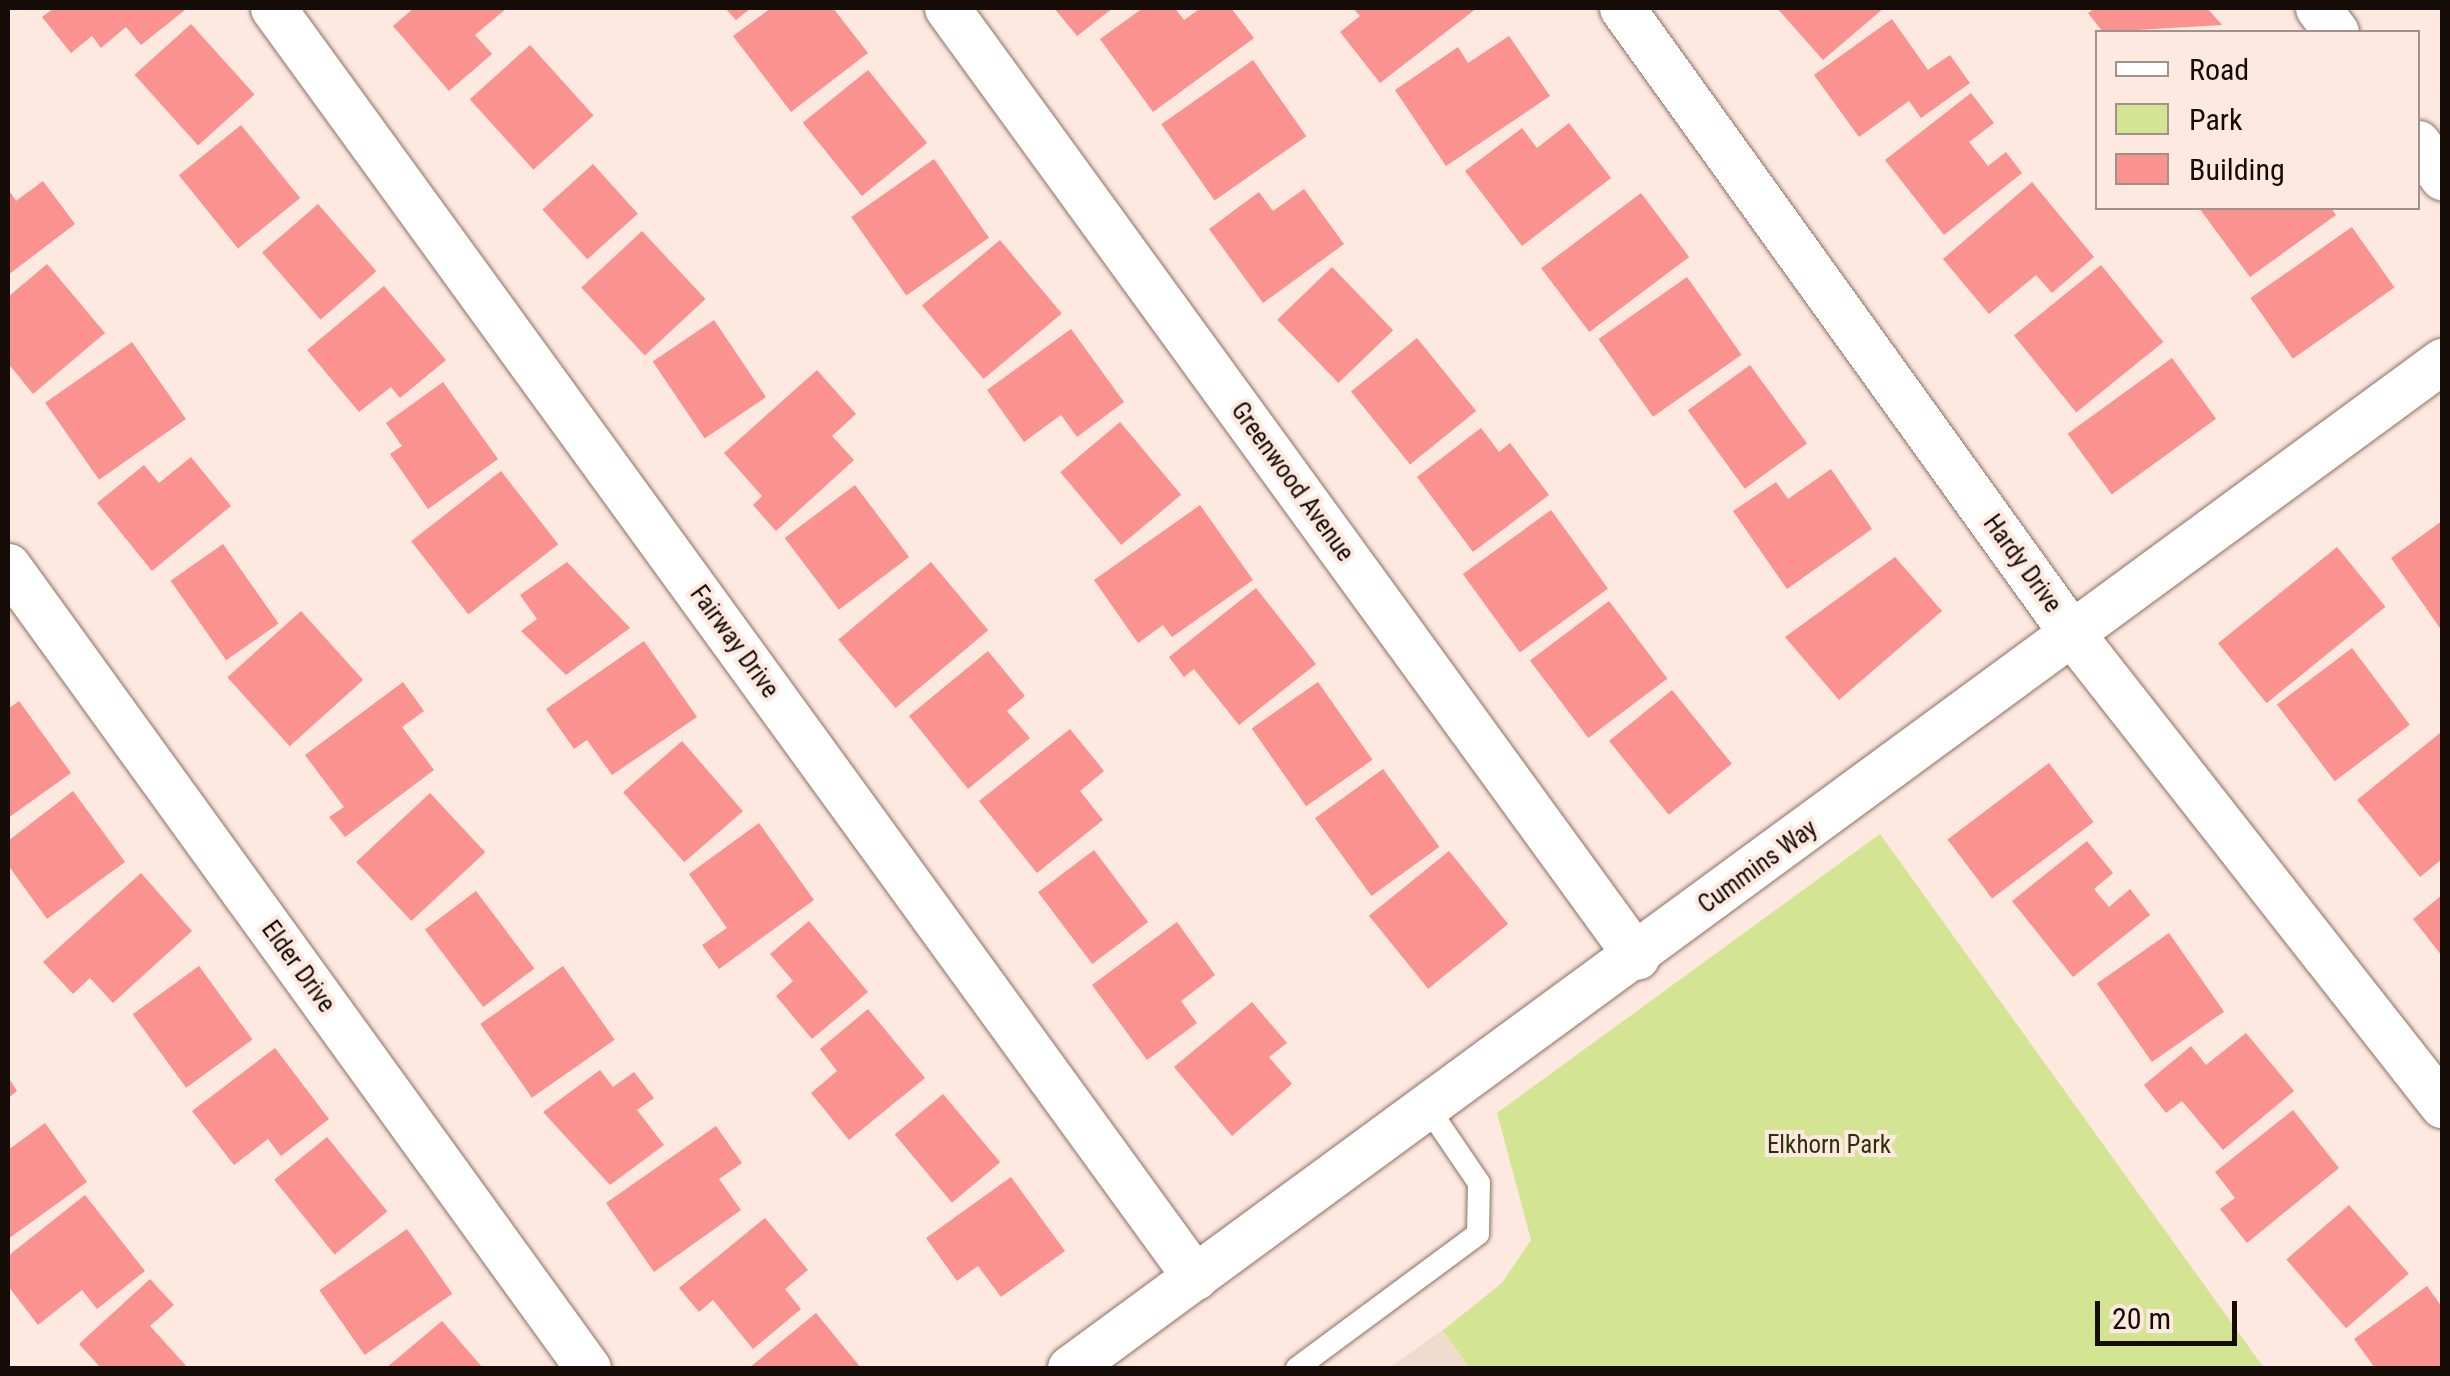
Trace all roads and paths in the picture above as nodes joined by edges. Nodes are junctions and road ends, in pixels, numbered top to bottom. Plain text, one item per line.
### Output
1 (272, 8) edge
2 (947, 8) edge
3 (1622, 8) edge
4 (2318, 8) edge
5 (2334, 30) edge
6 (2420, 146) edge
7 (2442, 177) edge
8 (2442, 361) edge
9 (8, 566) edge
10 (2073, 635) junction
11 (1636, 957) junction
12 (2442, 1105) edge
13 (1428, 1108) junction
14 (1196, 1278) junction
15 (588, 1368) edge
16 (1070, 1368) edge
17 (1297, 1368) edge

1 - 14 street, Fairway Drive
2 - 11 street, Greenwood Avenue
3 - 10 street, Hardy Drive
4 - 5 street
6 - 7 street
8 - 10 street, Cummins Way
9 - 15 street, Elder Drive
10 - 11 street, Cummins Way
10 - 12 street, Hardy Drive
11 - 13 street, Cummins Way
13 - 14 street, Cummins Way
13 - 17 lane
14 - 16 street, Cummins Way

